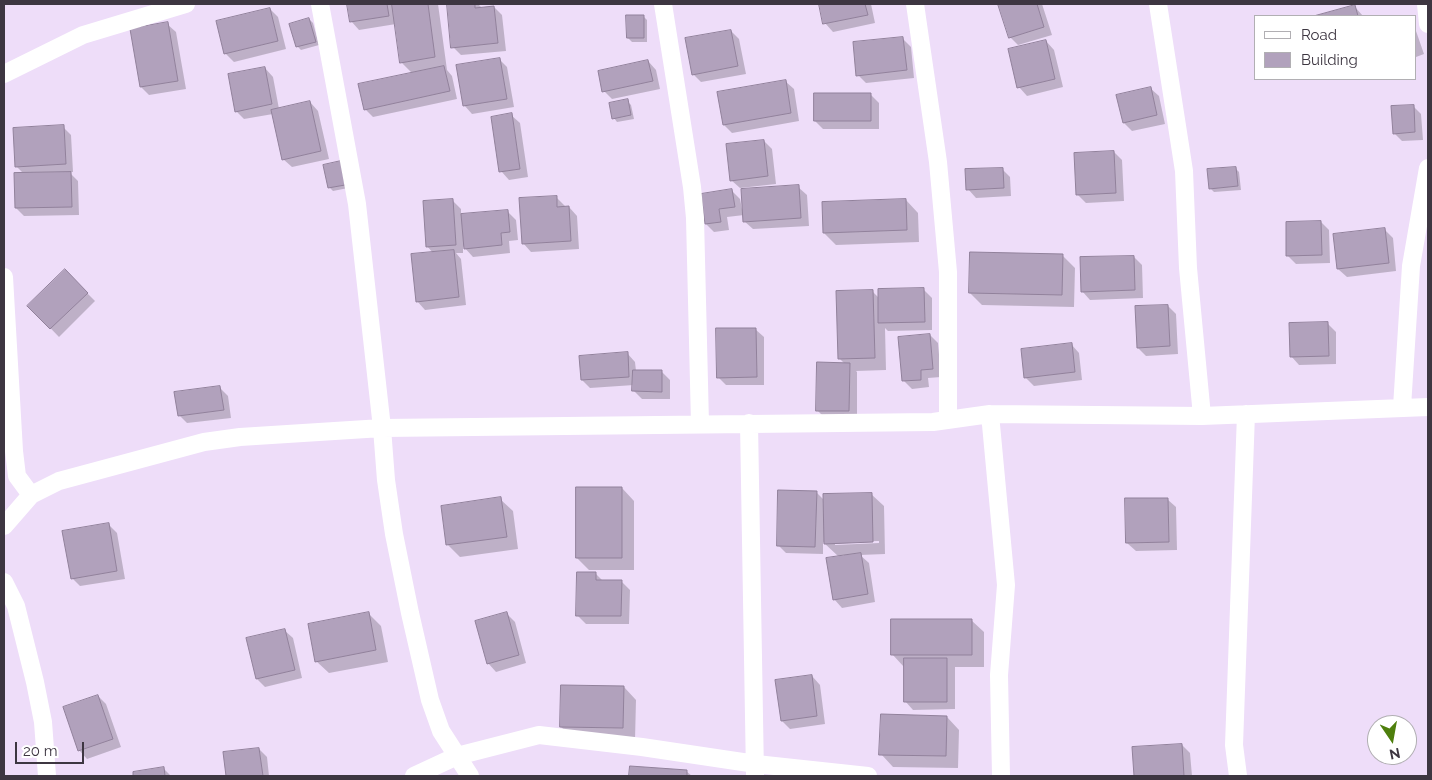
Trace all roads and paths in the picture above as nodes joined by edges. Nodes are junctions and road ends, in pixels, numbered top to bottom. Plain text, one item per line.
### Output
1 (186, 4) edge
2 (320, 4) edge
3 (663, 4) edge
4 (915, 4) edge
5 (1158, 4) edge
6 (1426, 4) edge
7 (1428, 24) edge
8 (4, 74) edge
9 (1428, 168) edge
10 (4, 277) edge
11 (1428, 406) edge
12 (1402, 407) junction
13 (990, 414) junction
14 (1246, 414) junction
15 (1202, 416) junction
16 (948, 420) junction
17 (749, 423) junction
18 (700, 424) junction
19 (382, 428) junction
20 (31, 495) junction
21 (4, 526) edge
22 (4, 582) edge
23 (457, 756) junction
24 (755, 770) edge
25 (47, 776) edge
26 (414, 776) edge
27 (470, 776) edge
28 (868, 776) edge
29 (1001, 776) edge
30 (1238, 776) edge

1 - 8 street
2 - 19 street
3 - 18 street
4 - 16 street
5 - 15 street
6 - 7 street
9 - 12 street
10 - 20 street
11 - 12 street
12 - 14 street
13 - 15 street
13 - 16 street
13 - 29 street
14 - 15 street
14 - 30 street
16 - 17 street
17 - 18 street
17 - 24 street
18 - 19 street
19 - 20 street
19 - 23 street
20 - 21 street
22 - 25 street
23 - 24 street
23 - 26 street
23 - 27 street
24 - 28 street

